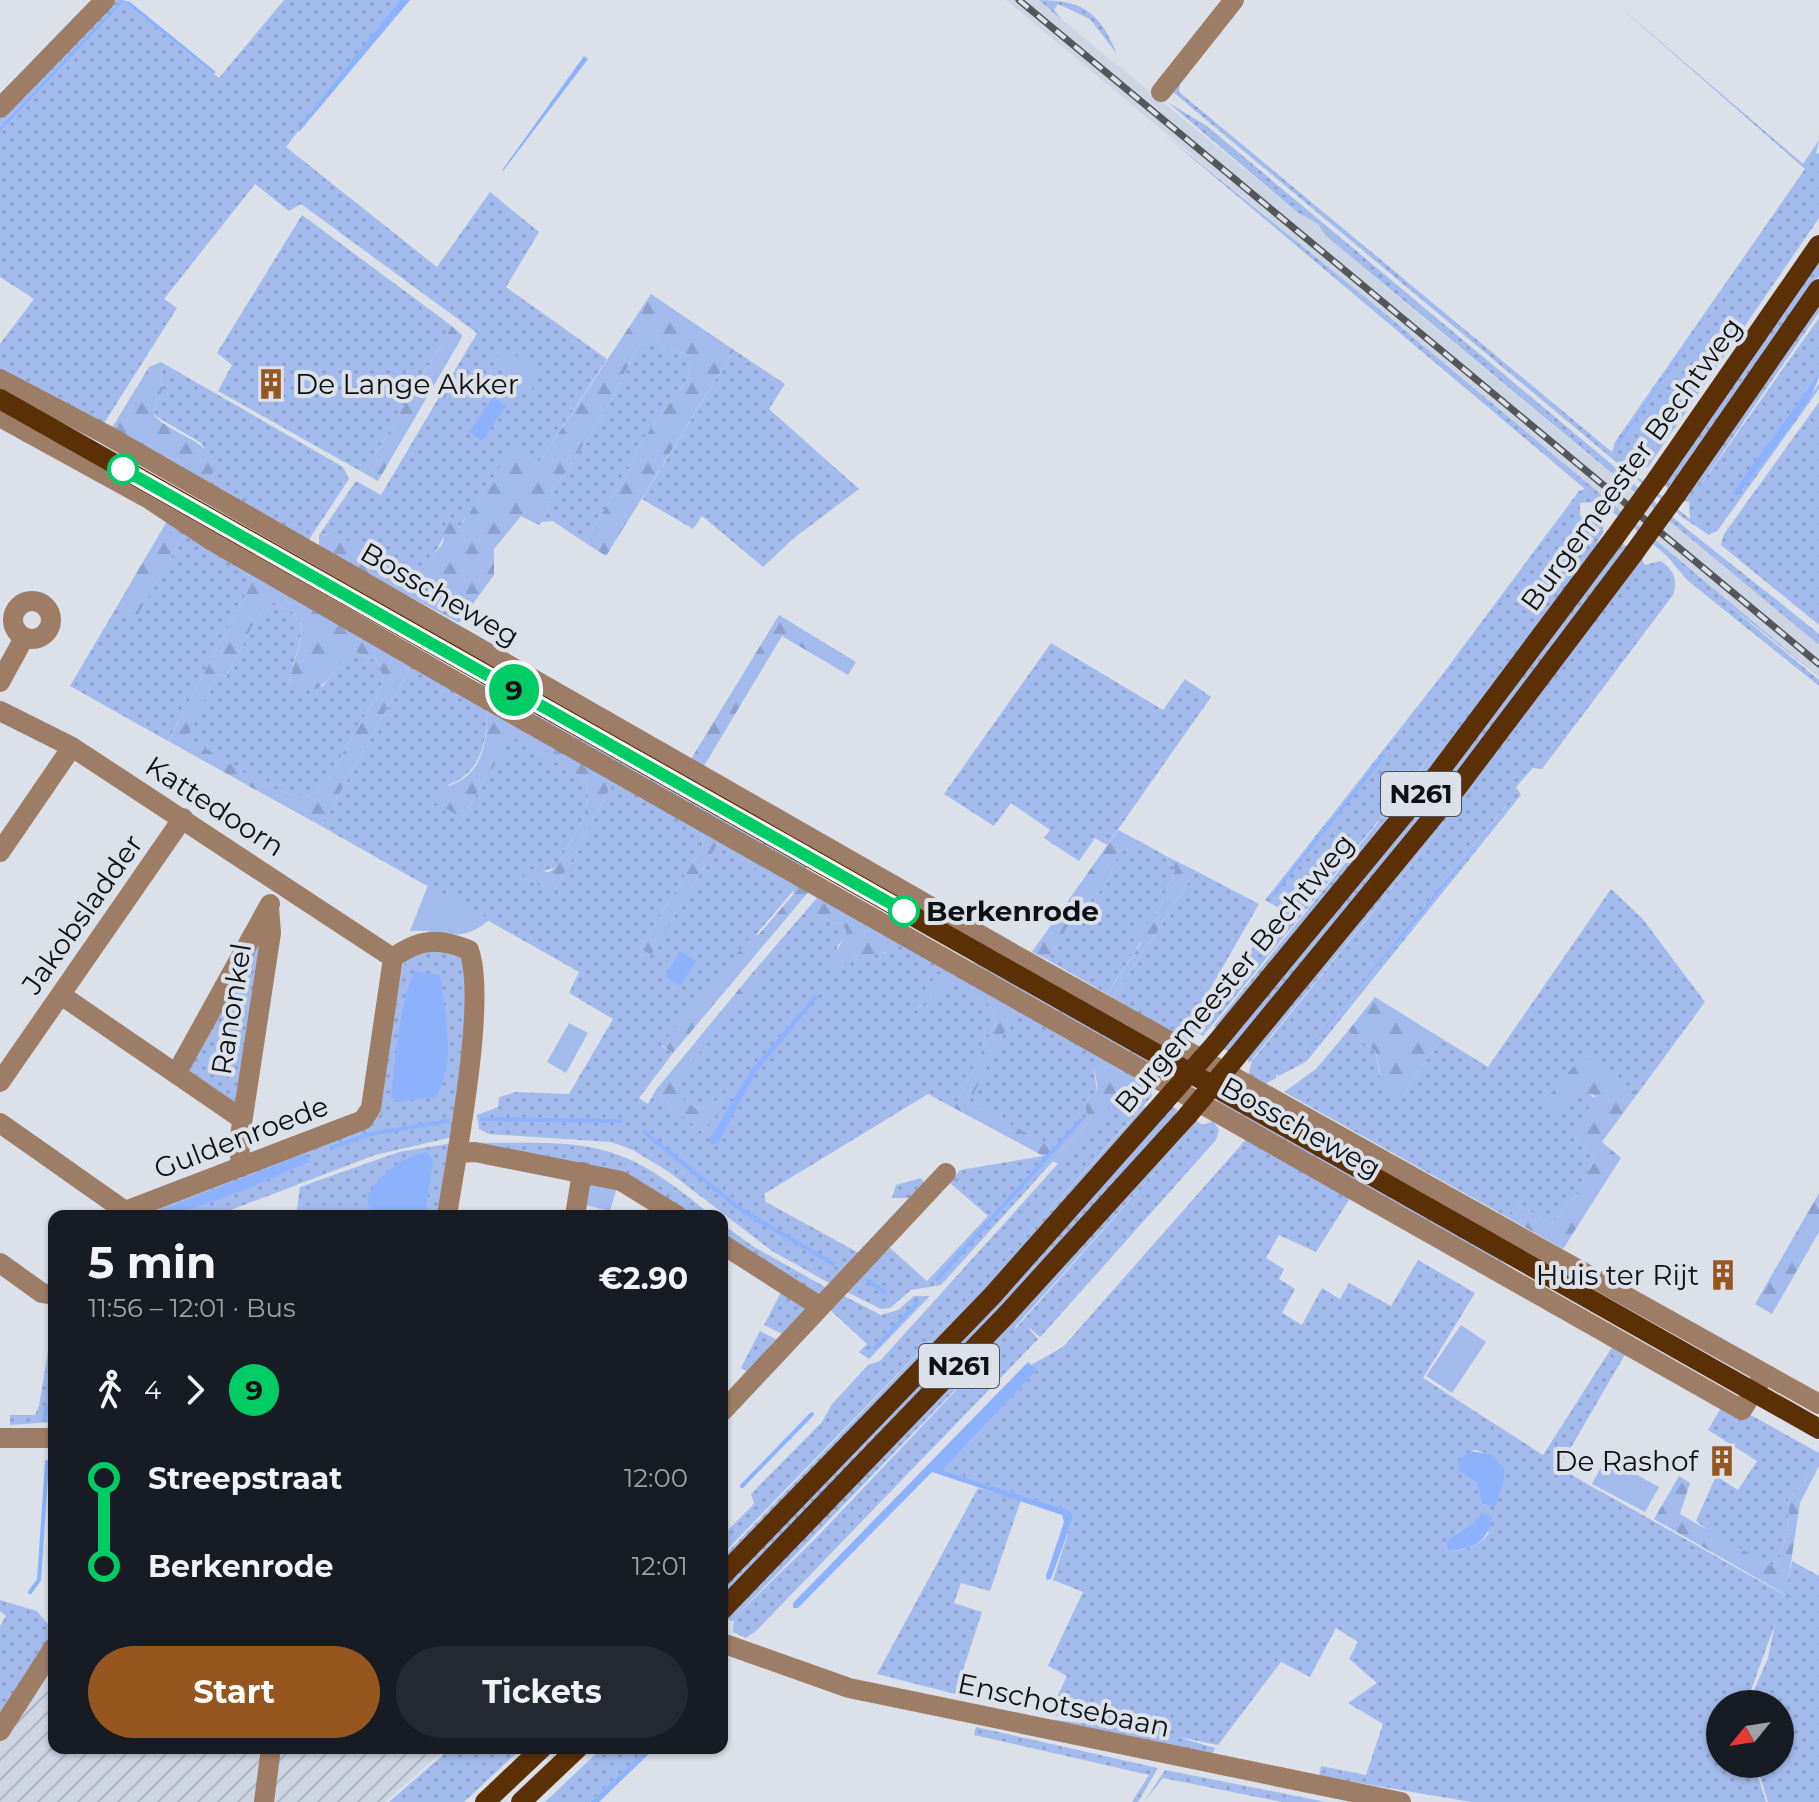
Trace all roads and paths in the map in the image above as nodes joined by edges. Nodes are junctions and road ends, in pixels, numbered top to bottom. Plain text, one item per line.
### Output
1 (105, 0) edge
2 (1234, 0) edge
3 (1161, 92) dead end
4 (0, 108) edge
5 (1819, 245) edge
6 (1819, 289) edge
7 (0, 379) edge
8 (0, 399) edge
9 (0, 417) edge
10 (99, 443) junction
11 (24, 638) dead end
12 (472, 678) junction
13 (0, 682) edge
14 (0, 711) edge
15 (72, 747) junction
16 (183, 818) junction
17 (0, 852) edge
18 (827, 857) junction
19 (813, 883) junction
20 (283, 884) junction
21 (269, 907) junction
22 (393, 958) junction
23 (61, 995) junction
24 (176, 1074) junction
25 (0, 1082) edge
26 (242, 1119) junction
27 (0, 1123) edge
28 (459, 1153) junction
29 (241, 1167) junction
30 (582, 1172) junction
31 (946, 1173) dead end
32 (118, 1210) edge
33 (130, 1210) edge
34 (448, 1210) edge
35 (576, 1210) edge
36 (668, 1210) edge
37 (728, 1248) edge
38 (0, 1263) edge
39 (48, 1294) edge
40 (819, 1306) junction
41 (1759, 1384) junction
42 (1819, 1404) edge
43 (728, 1405) edge
44 (1819, 1429) edge
45 (0, 1438) edge
46 (48, 1438) edge
47 (728, 1570) edge
48 (728, 1604) edge
49 (728, 1645) edge
50 (48, 1656) edge
51 (0, 1731) edge
52 (270, 1754) edge
53 (536, 1754) edge
54 (572, 1754) edge
55 (264, 1802) edge
56 (485, 1802) edge
57 (521, 1802) edge
58 (1401, 1802) edge

1 - 4 street
2 - 3 street
5 - 47 main road, Burgemeester Bechtweg / N261, bridge
6 - 48 main road, Burgemeester Bechtweg / N261, bridge
7 - 10 street, Bosscheweg
8 - 10 main road, Bosscheweg
9 - 12 street, Bosscheweg
10 - 12 main road, Bosscheweg
10 - 18 street, Bosscheweg
11 - 13 street
12 - 18 main road, Bosscheweg
12 - 19 street, Bosscheweg
14 - 15 street, Kattedoorn
15 - 16 street, Kattedoorn
15 - 17 street
16 - 20 street, Kattedoorn
16 - 23 street, Jakobsladder
18 - 19 street
18 - 41 main road, Bosscheweg
19 - 41 street, Bosscheweg
20 - 21 street, Ranonkel
20 - 22 street, Kattedoorn
21 - 24 street, Ranonkel
21 - 26 street, Ranonkel
22 - 28 street
22 - 29 street, Guldenroede
23 - 24 street, Ranonkel
23 - 25 street, Jakobsladder
24 - 26 street, Ranonkel
26 - 29 street, Ranonkel
27 - 32 street, Guldenroede
28 - 30 street
28 - 34 street
29 - 33 street, Guldenroede
30 - 35 street
30 - 36 street
31 - 40 street
37 - 40 street
38 - 39 street
40 - 43 street
41 - 42 street, Bosscheweg
41 - 44 main road, Bosscheweg
45 - 46 street
49 - 58 street, Enschotsebaan
50 - 51 street
52 - 55 street
53 - 56 main road
54 - 57 main road

